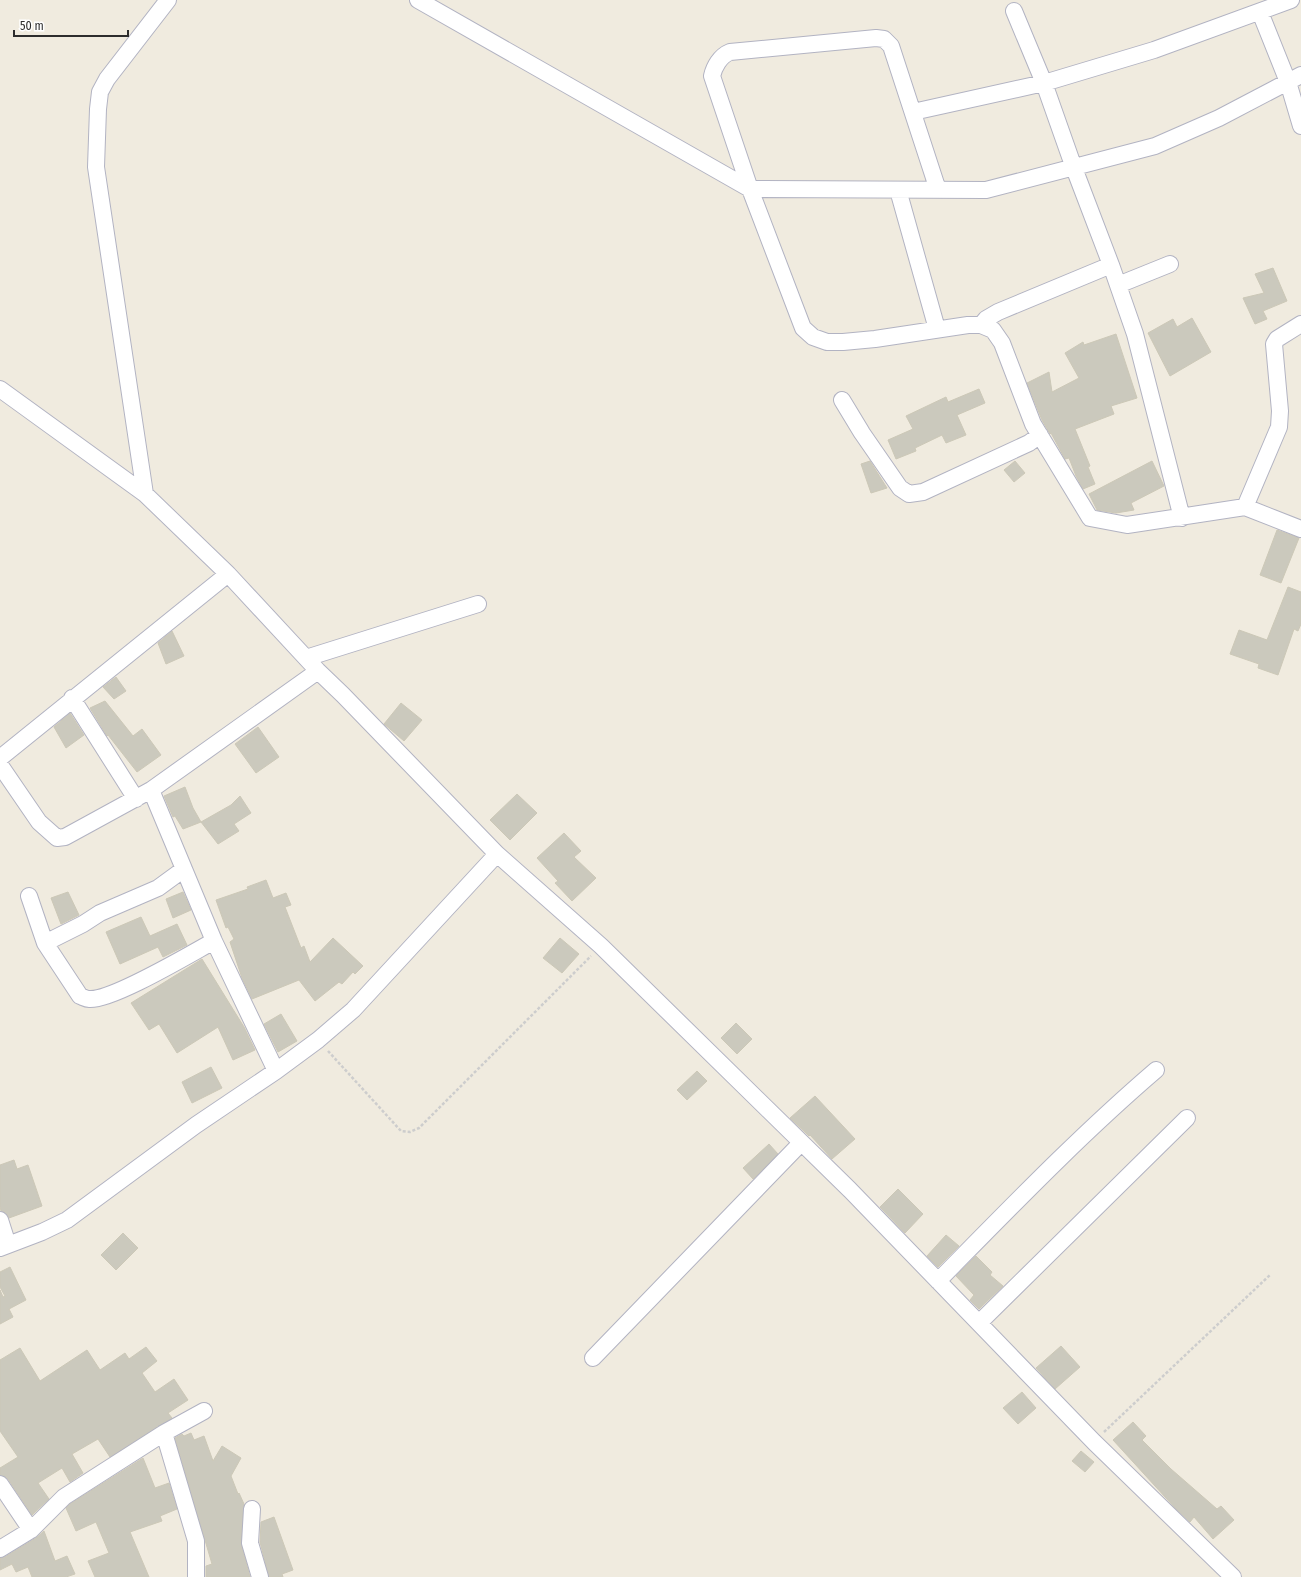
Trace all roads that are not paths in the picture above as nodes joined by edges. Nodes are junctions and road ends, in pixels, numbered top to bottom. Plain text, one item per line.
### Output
1 (168, 0) edge
2 (418, 0) edge
3 (1291, 0) edge
4 (1014, 11) dead end
5 (1260, 12) junction
6 (1294, 79) edge
7 (1044, 83) junction
8 (912, 112) junction
9 (1301, 126) edge
10 (1074, 168) junction
11 (750, 189) junction
12 (898, 190) junction
13 (938, 190) junction
14 (1170, 264) dead end
15 (1111, 265) junction
16 (1118, 285) junction
17 (1301, 324) edge
18 (981, 325) junction
19 (937, 329) junction
20 (0, 389) edge
21 (842, 400) dead end
22 (1040, 435) junction
23 (145, 494) junction
24 (1245, 508) junction
25 (1182, 518) junction
26 (1301, 529) edge
27 (228, 574) junction
28 (478, 604) dead end
29 (306, 658) junction
30 (318, 671) junction
31 (72, 698) junction
32 (0, 758) edge
33 (0, 765) edge
34 (151, 790) junction
35 (136, 799) junction
36 (497, 854) junction
37 (184, 869) junction
38 (29, 896) dead end
39 (214, 941) junction
40 (45, 943) junction
41 (1156, 1070) dead end
42 (276, 1071) junction
43 (1187, 1118) dead end
44 (802, 1143) junction
45 (0, 1220) edge
46 (4, 1247) edge
47 (938, 1281) junction
48 (979, 1323) junction
49 (593, 1358) dead end
50 (204, 1411) dead end
51 (164, 1433) junction
52 (0, 1484) edge
53 (252, 1509) dead end
54 (30, 1530) junction
55 (0, 1549) edge
56 (196, 1577) edge
57 (260, 1577) edge
58 (1233, 1577) edge

1 - 23 street
2 - 11 street
3 - 5 street
4 - 7 street
5 - 6 street
5 - 7 street
6 - 9 street
6 - 10 street
7 - 8 street
7 - 10 street
8 - 11 street
8 - 13 street
10 - 13 street
10 - 15 street
11 - 12 street
11 - 19 street
12 - 13 street
12 - 19 street
14 - 16 street
15 - 16 street
15 - 18 street
16 - 25 street
17 - 24 street
18 - 19 street
18 - 22 street
20 - 23 street
21 - 22 street
22 - 25 street
23 - 27 street
24 - 25 street
24 - 26 street
27 - 29 street
27 - 31 street
28 - 29 street
29 - 30 street
30 - 34 street
30 - 36 street
31 - 32 street
31 - 35 street
33 - 35 street
34 - 35 street
34 - 37 street
36 - 42 street
36 - 44 street
37 - 39 street
37 - 40 street
38 - 40 street
39 - 40 street
39 - 42 street
41 - 47 street
42 - 46 street
43 - 48 street
44 - 47 street
44 - 49 street
45 - 46 street
47 - 48 street
48 - 58 street
50 - 51 street
51 - 54 street
51 - 56 street
52 - 54 street
53 - 57 street
54 - 55 street

